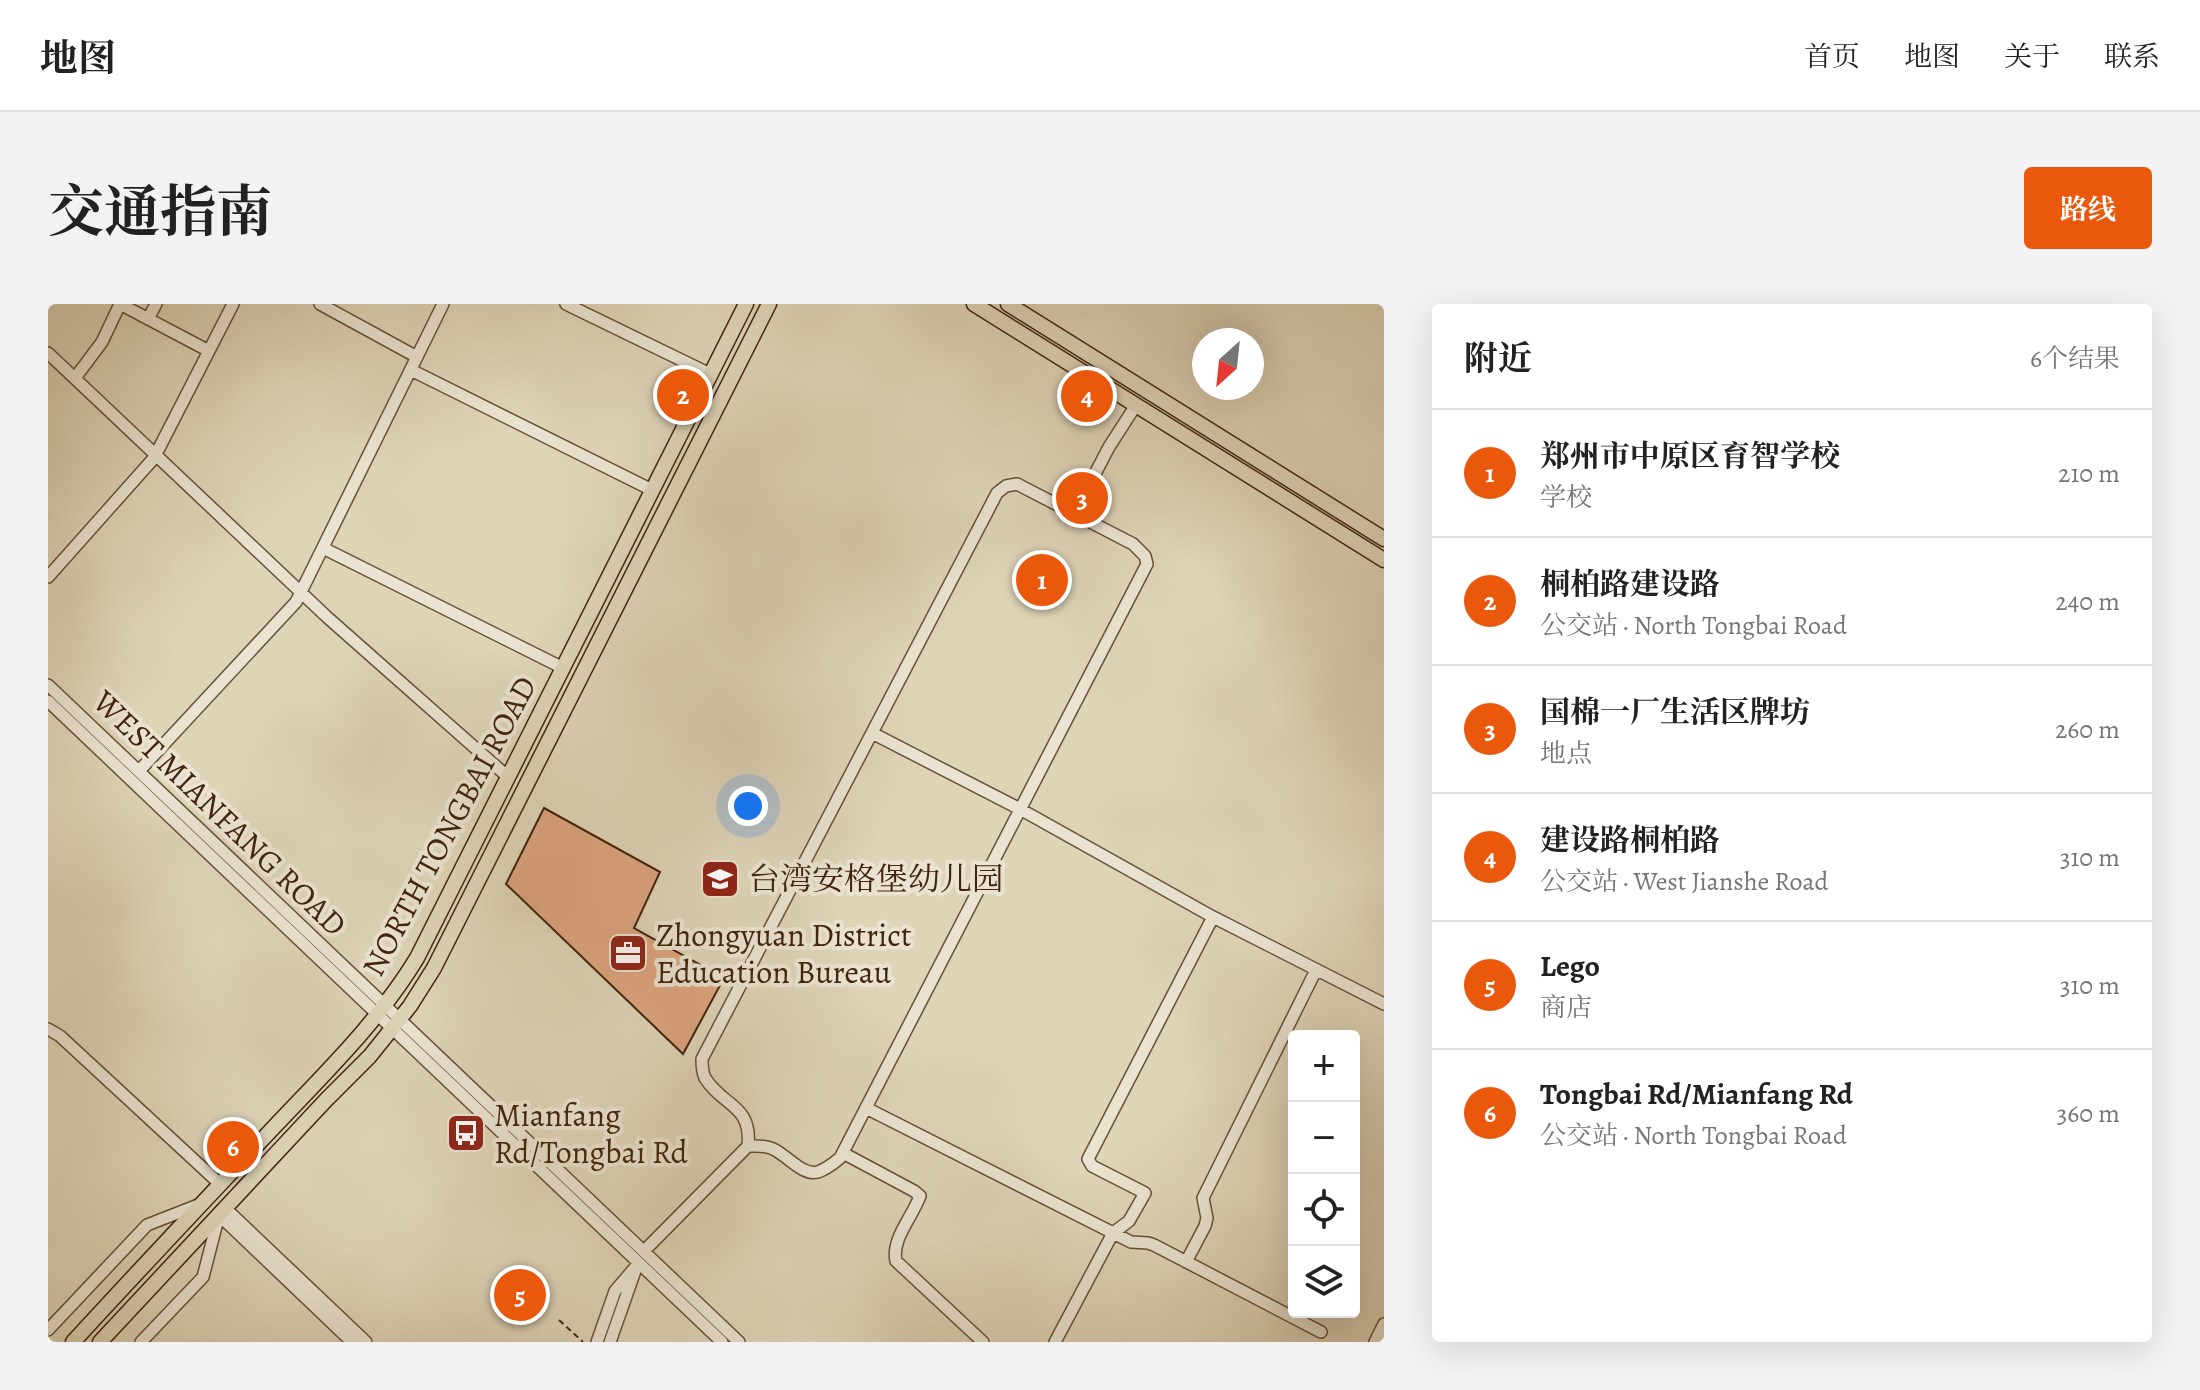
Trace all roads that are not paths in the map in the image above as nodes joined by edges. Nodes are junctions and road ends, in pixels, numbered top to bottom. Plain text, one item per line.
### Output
1 (120, 304) edge
2 (156, 304) edge
3 (233, 304) edge
4 (320, 304) edge
5 (443, 304) edge
6 (566, 304) edge
7 (746, 304) edge
8 (769, 304) edge
9 (974, 304) edge
10 (1008, 304) edge
11 (148, 319) junction
12 (209, 351) junction
13 (48, 353) edge
14 (417, 357) junction
15 (411, 370) junction
16 (710, 374) junction
17 (75, 378) junction
18 (1136, 405) junction
19 (156, 455) junction
20 (652, 490) junction
21 (1074, 514) junction
22 (1384, 538) edge
23 (323, 548) junction
24 (1384, 560) edge
25 (48, 577) edge
26 (301, 593) junction
27 (563, 668) junction
28 (48, 685) edge
29 (48, 701) edge
30 (872, 733) junction
31 (139, 771) junction
32 (508, 777) junction
33 (1020, 809) junction
34 (1213, 917) junction
35 (1316, 970) junction
36 (1384, 1004) edge
37 (382, 1010) junction
38 (396, 1024) junction
39 (48, 1029) edge
40 (866, 1108) junction
41 (748, 1146) junction
42 (843, 1153) junction
43 (220, 1184) junction
44 (203, 1203) junction
45 (222, 1211) junction
46 (1113, 1233) junction
47 (641, 1257) junction
48 (1186, 1262) junction
49 (1384, 1324) edge
50 (48, 1330) edge
51 (1321, 1332) dead end
52 (73, 1342) edge
53 (100, 1342) edge
54 (141, 1342) edge
55 (352, 1342) edge
56 (366, 1342) edge
57 (597, 1342) edge
58 (610, 1342) edge
59 (722, 1342) edge
60 (739, 1342) edge
61 (983, 1342) edge
62 (1055, 1342) edge
63 (1375, 1342) edge

1 - 11 street
1 - 17 street
2 - 11 street
3 - 12 street
4 - 14 street
5 - 14 street
6 - 16 street
7 - 16 main road, NORTH TONGBAI ROAD
8 - 38 main road, NORTH TONGBAI ROAD
9 - 18 main road
10 - 22 main road
11 - 12 street
12 - 19 street
13 - 17 street
14 - 15 street
15 - 20 street
15 - 23 street
16 - 20 main road, NORTH TONGBAI ROAD
17 - 19 street
18 - 21 street
18 - 24 main road
19 - 25 street
19 - 26 street
20 - 27 main road, NORTH TONGBAI ROAD
21 - 30 street
21 - 33 street
23 - 26 street
23 - 27 street
26 - 31 street
26 - 32 street
27 - 32 main road, NORTH TONGBAI ROAD
28 - 31 street, WEST MIANFANG ROAD
29 - 37 street, WEST MIANFANG ROAD
30 - 33 street
30 - 41 street
31 - 37 street, WEST MIANFANG ROAD
32 - 37 main road, NORTH TONGBAI ROAD
33 - 34 street
33 - 40 street
34 - 35 street
34 - 46 street
35 - 36 street
35 - 48 street
37 - 38 street, WEST MIANFANG ROAD
37 - 43 main road, NORTH TONGBAI ROAD
38 - 45 main road, NORTH TONGBAI ROAD
38 - 47 street, WEST MIANFANG ROAD
39 - 43 street
40 - 42 street
40 - 46 street
41 - 42 street
41 - 47 street
42 - 61 street
43 - 44 main road, NORTH TONGBAI ROAD
44 - 50 street
44 - 52 main road, NORTH TONGBAI ROAD
45 - 53 main road, NORTH TONGBAI ROAD
45 - 54 street
45 - 55 street
45 - 56 street
46 - 48 street
46 - 62 street
47 - 57 street
47 - 58 street
47 - 59 street, WEST MIANFANG ROAD
47 - 60 street, WEST MIANFANG ROAD
48 - 51 street
49 - 63 street

